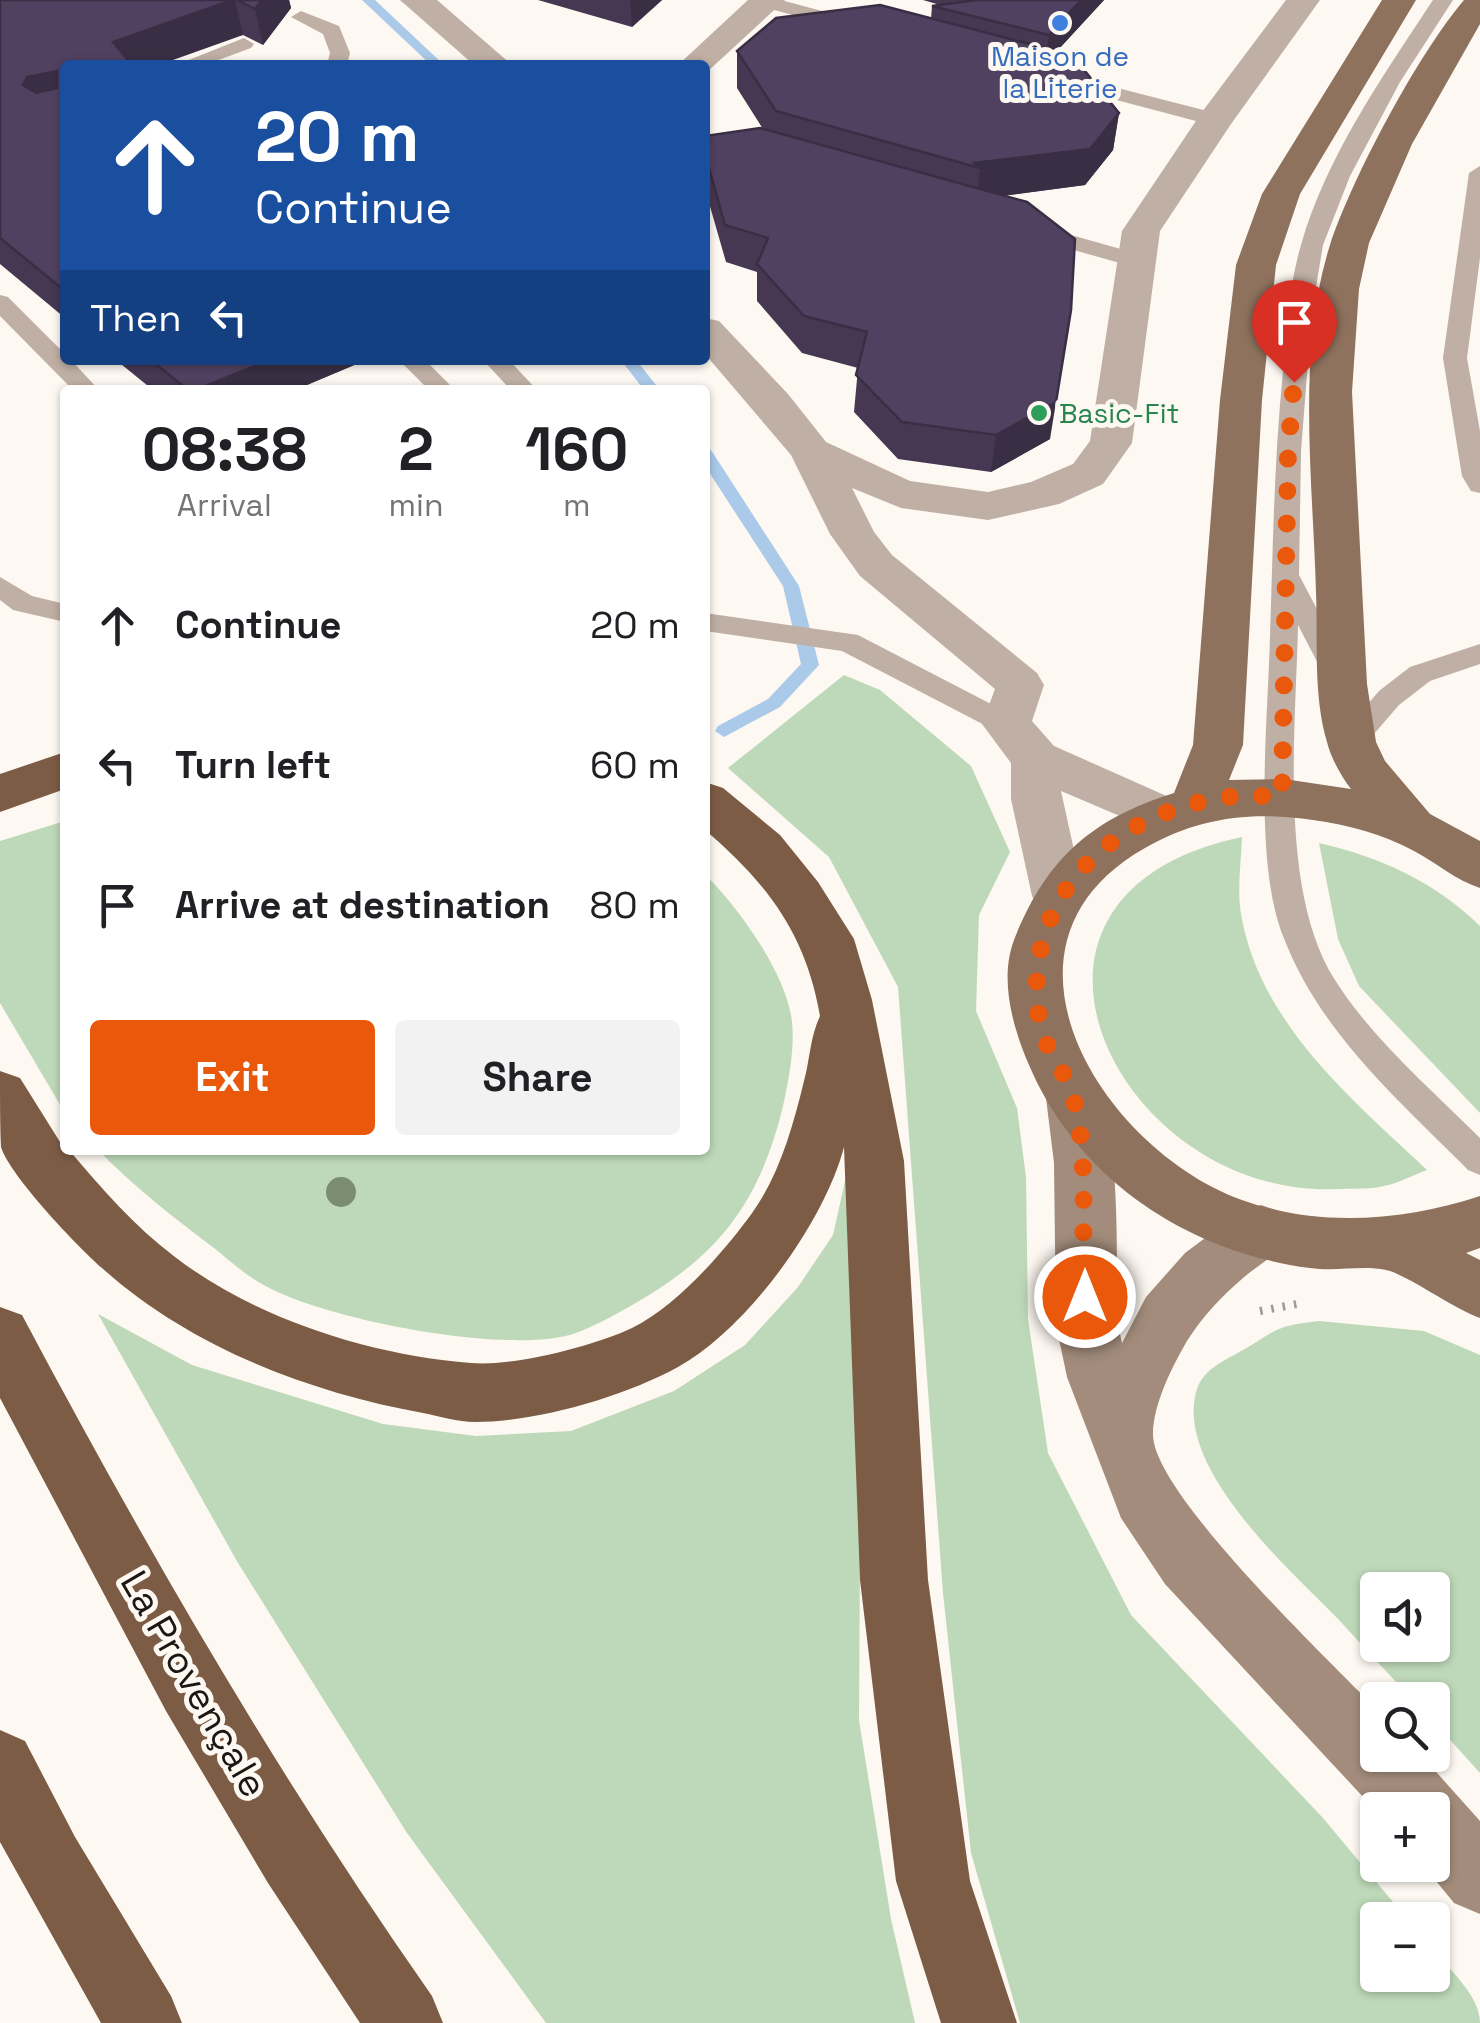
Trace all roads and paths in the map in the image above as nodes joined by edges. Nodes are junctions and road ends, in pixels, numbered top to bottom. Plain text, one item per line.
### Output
1 (418, 0) edge
2 (1303, 0) edge
3 (1443, 0) edge
4 (767, 1) edge
5 (1396, 2) edge
6 (1480, 2) edge
7 (302, 17) dead end
8 (878, 32) edge
9 (244, 44) dead end
10 (200, 60) edge
11 (338, 60) edge
12 (489, 60) edge
13 (701, 60) edge
14 (1480, 63) edge
15 (1046, 76) edge
16 (1412, 118) junction
17 (1215, 120) junction
18 (1480, 173) edge
19 (1004, 223) edge
20 (1134, 260) junction
21 (0, 302) edge
22 (710, 335) edge
23 (60, 362) edge
24 (63, 365) edge
25 (416, 365) edge
26 (501, 365) edge
27 (83, 385) edge
28 (438, 385) edge
29 (520, 385) edge
30 (812, 452) junction
31 (1480, 484) edge
32 (1284, 572) junction
33 (0, 586) edge
34 (60, 613) edge
35 (710, 622) edge
36 (1480, 654) edge
37 (1342, 684) junction
38 (1021, 741) junction
39 (1351, 742) junction
40 (60, 772) edge
41 (0, 793) edge
42 (1282, 795) junction
43 (710, 804) edge
44 (1178, 810) junction
45 (1411, 827) junction
46 (1480, 868) edge
47 (1058, 896) junction
48 (846, 1000) junction
49 (0, 1095) edge
50 (1074, 1098) junction
51 (1480, 1160) edge
52 (1480, 1222) edge
53 (1261, 1231) junction
54 (1393, 1243) junction
55 (1480, 1290) edge
56 (1313, 1301) dead end
57 (1174, 1303) junction
58 (0, 1335) edge
59 (1121, 1434) junction
60 (0, 1766) edge
61 (1406, 1792) edge
62 (1450, 1841) edge
63 (1480, 1877) edge
64 (144, 2023) edge
65 (405, 2023) edge
66 (979, 2023) edge

1 - 12 street
2 - 17 street
3 - 32 lane
4 - 8 lane
4 - 13 street
5 - 44 main road
6 - 16 main road
7 - 11 lane
9 - 10 lane
14 - 16 main road
15 - 17 lane
16 - 37 main road
17 - 20 street
18 - 31 lane
19 - 20 lane
20 - 30 street
21 - 23 lane
22 - 30 street
24 - 27 lane
25 - 28 lane
26 - 29 lane
30 - 38 street
32 - 37 lane
32 - 42 lane
33 - 34 lane
35 - 38 lane
36 - 39 lane
37 - 39 main road
38 - 44 street
38 - 47 street
39 - 45 main road
40 - 41 highway
42 - 44 main road
42 - 45 main road
42 - 51 lane
43 - 48 highway
44 - 47 main road
45 - 46 main road
47 - 50 main road
48 - 49 highway
48 - 66 highway
50 - 53 main road
50 - 59 main road
52 - 54 main road
53 - 54 main road
53 - 57 main road
54 - 55 main road
56 - 57 path
57 - 59 main road
58 - 65 highway, La Provençale
59 - 61 main road
60 - 64 highway
62 - 63 main road

